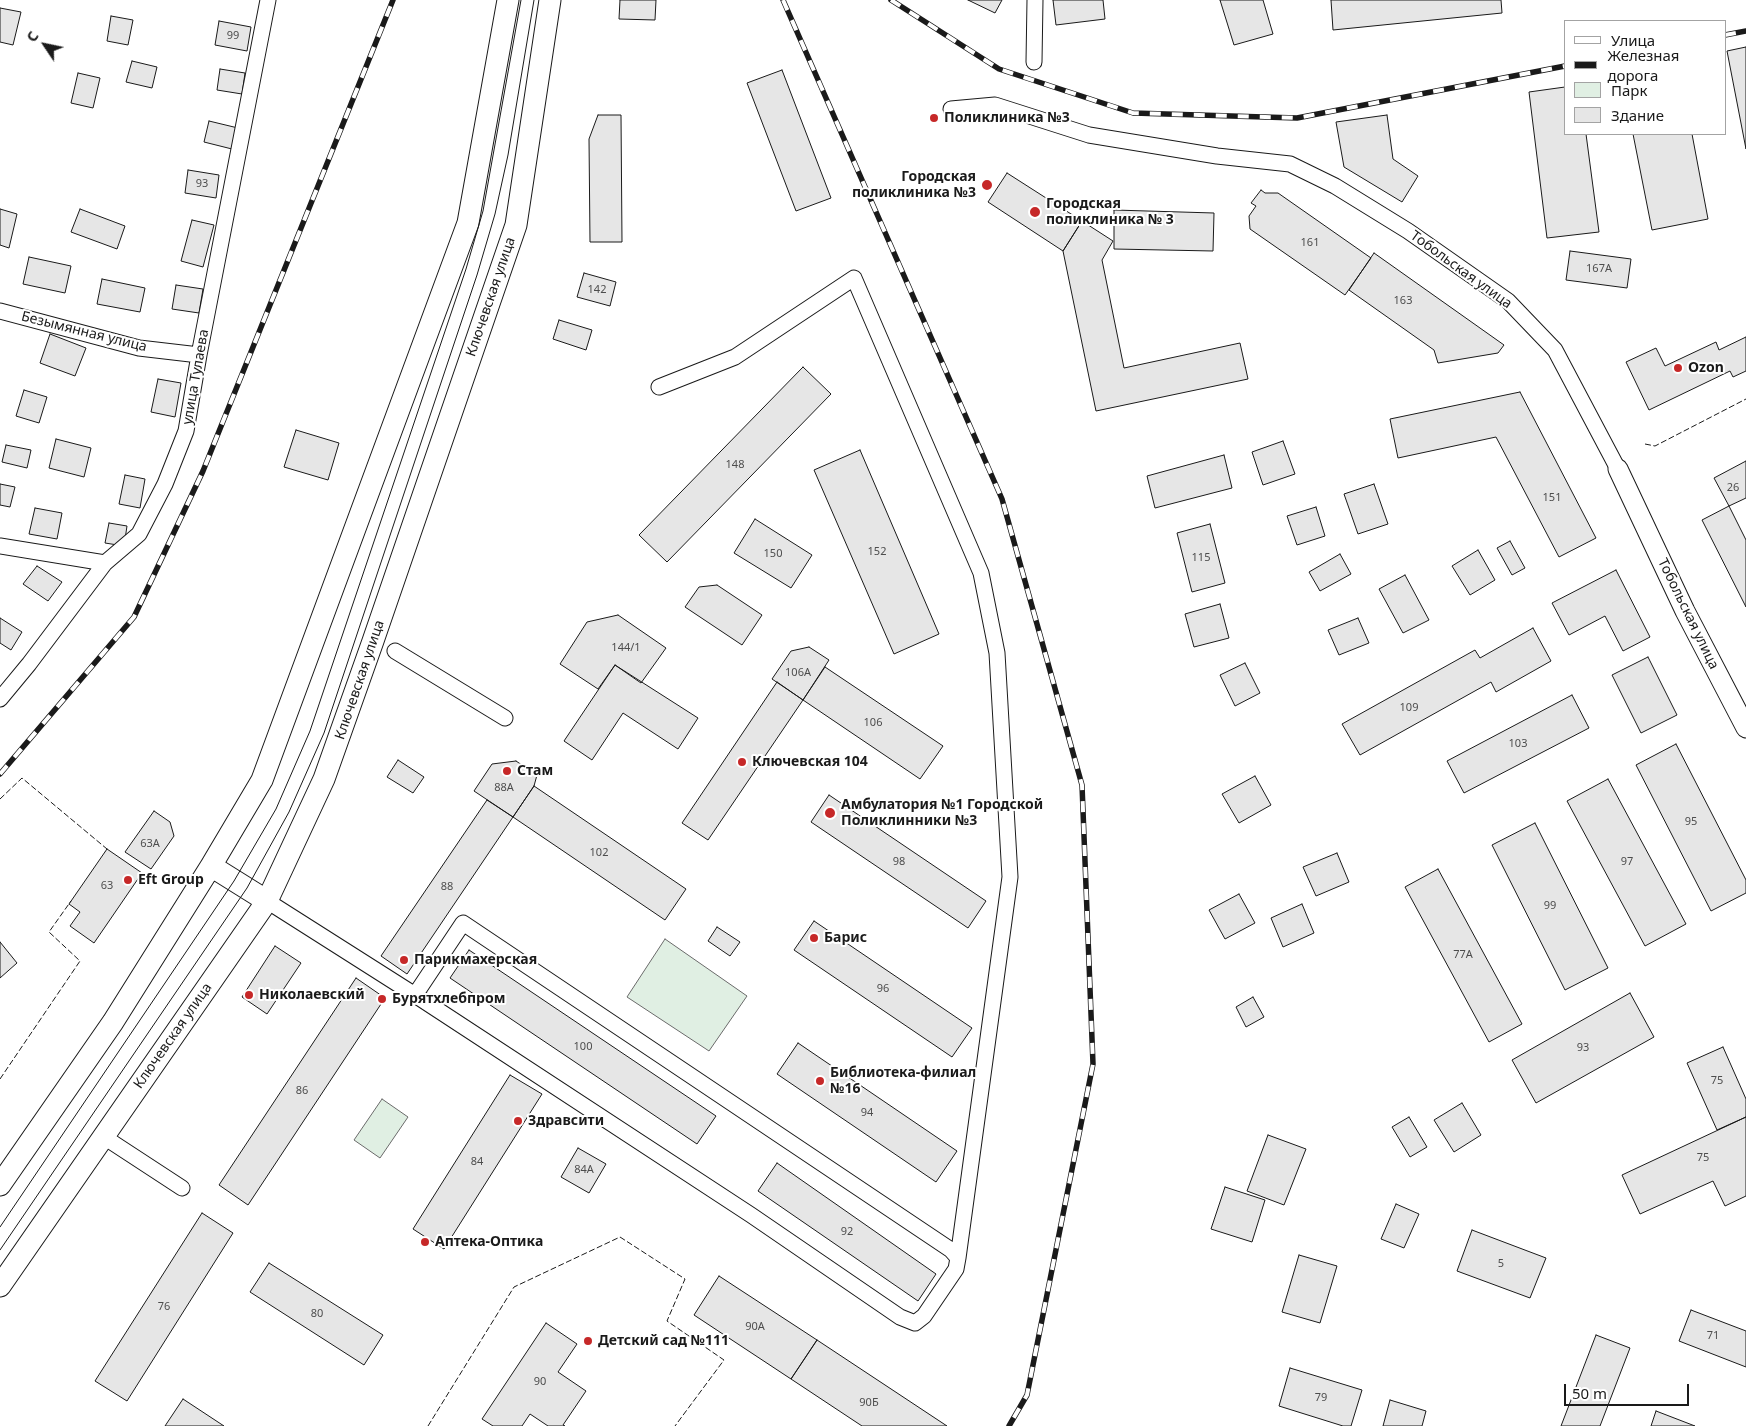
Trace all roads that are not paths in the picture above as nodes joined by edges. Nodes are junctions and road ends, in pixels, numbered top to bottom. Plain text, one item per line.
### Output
1 (268, 0) edge
2 (508, 0) edge
3 (550, 0) edge
4 (1035, 0) edge
5 (1034, 62) dead end
6 (951, 109) dead end
7 (0, 311) edge
8 (199, 355) junction
9 (659, 387) dead end
10 (1618, 469) joint
11 (0, 546) edge
12 (105, 563) junction
13 (396, 652) dead end
14 (0, 699) edge
15 (505, 718) dead end
16 (1746, 728) edge
17 (211, 866) junction
18 (266, 900) junction
19 (415, 995) junction
20 (104, 1136) junction
21 (0, 1185) edge
22 (182, 1188) dead end
23 (958, 1258) junction
24 (0, 1286) edge

1 - 8 street, улица Тулаева
2 - 17 main road
3 - 18 main road, Ключевская улица
4 - 5 street
6 - 10 street, Тобольская улица
7 - 8 street, Безымянная улица
8 - 12 street, улица Тулаева
9 - 23 street
10 - 16 street, Тобольская улица
11 - 12 street
12 - 14 street, улица Тулаева
13 - 15 street
17 - 18 main road
17 - 21 main road
18 - 19 street
18 - 20 main road, Ключевская улица
19 - 23 street
19 - 23 street
20 - 22 street
20 - 24 main road, Ключевская улица

